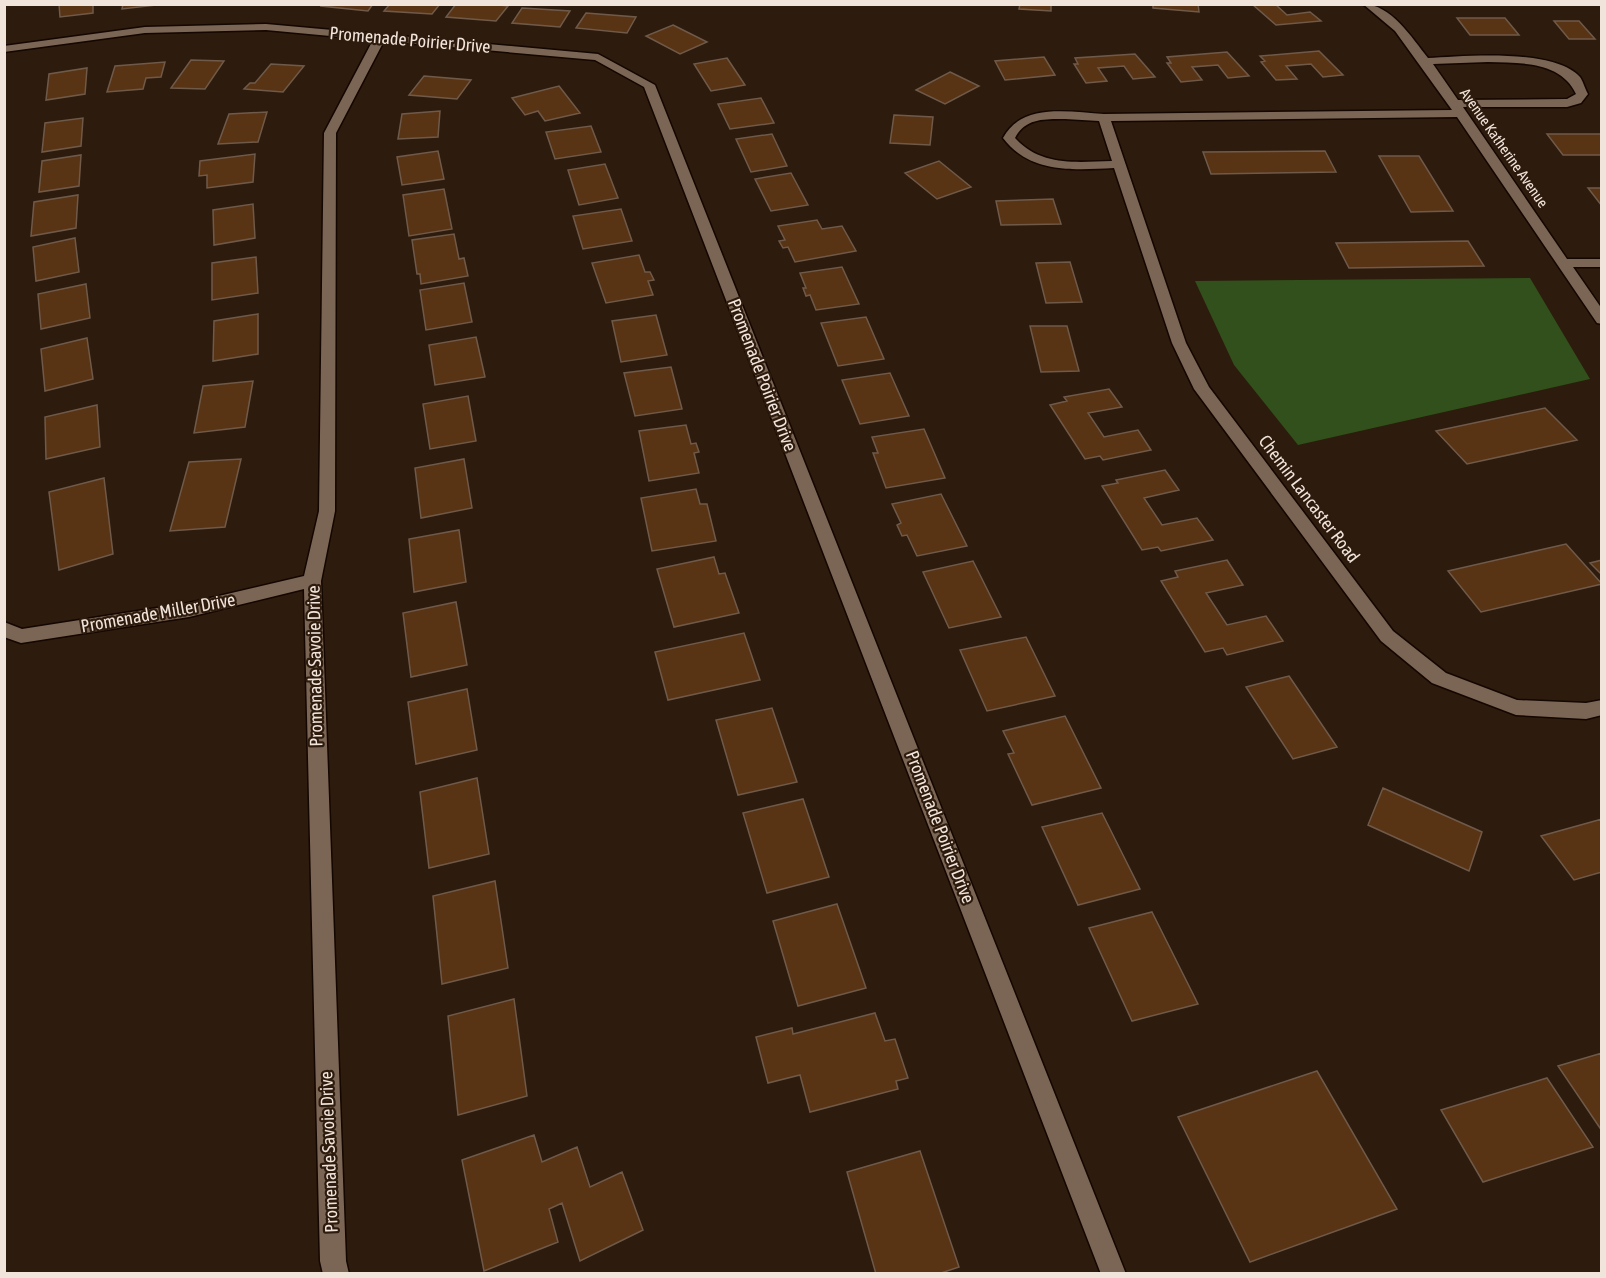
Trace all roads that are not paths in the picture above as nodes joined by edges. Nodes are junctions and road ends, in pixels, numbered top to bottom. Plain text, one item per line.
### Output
1 (1368, 4) edge
2 (381, 36) junction
3 (4, 49) edge
4 (1425, 61) junction
5 (1456, 108) junction
6 (1104, 118) junction
7 (1120, 164) junction
8 (1564, 263) junction
9 (1602, 263) edge
10 (1602, 320) edge
11 (312, 582) junction
12 (4, 629) edge
13 (1602, 706) edge
14 (336, 1274) edge
15 (1114, 1274) edge

1 - 4 street, Avenue Katherine Avenue
2 - 3 street, Promenade Poirier Drive
2 - 11 street, Promenade Savoie Drive
2 - 15 street, Promenade Poirier Drive
4 - 5 street, Avenue Katherine Avenue
4 - 5 street
5 - 6 street
5 - 8 street, Avenue Katherine Avenue
6 - 7 street, Chemin Lancaster Road
6 - 7 street
7 - 13 street, Chemin Lancaster Road
8 - 9 street
8 - 10 street, Avenue Katherine Avenue
11 - 12 street, Promenade Miller Drive
11 - 14 street, Promenade Savoie Drive

